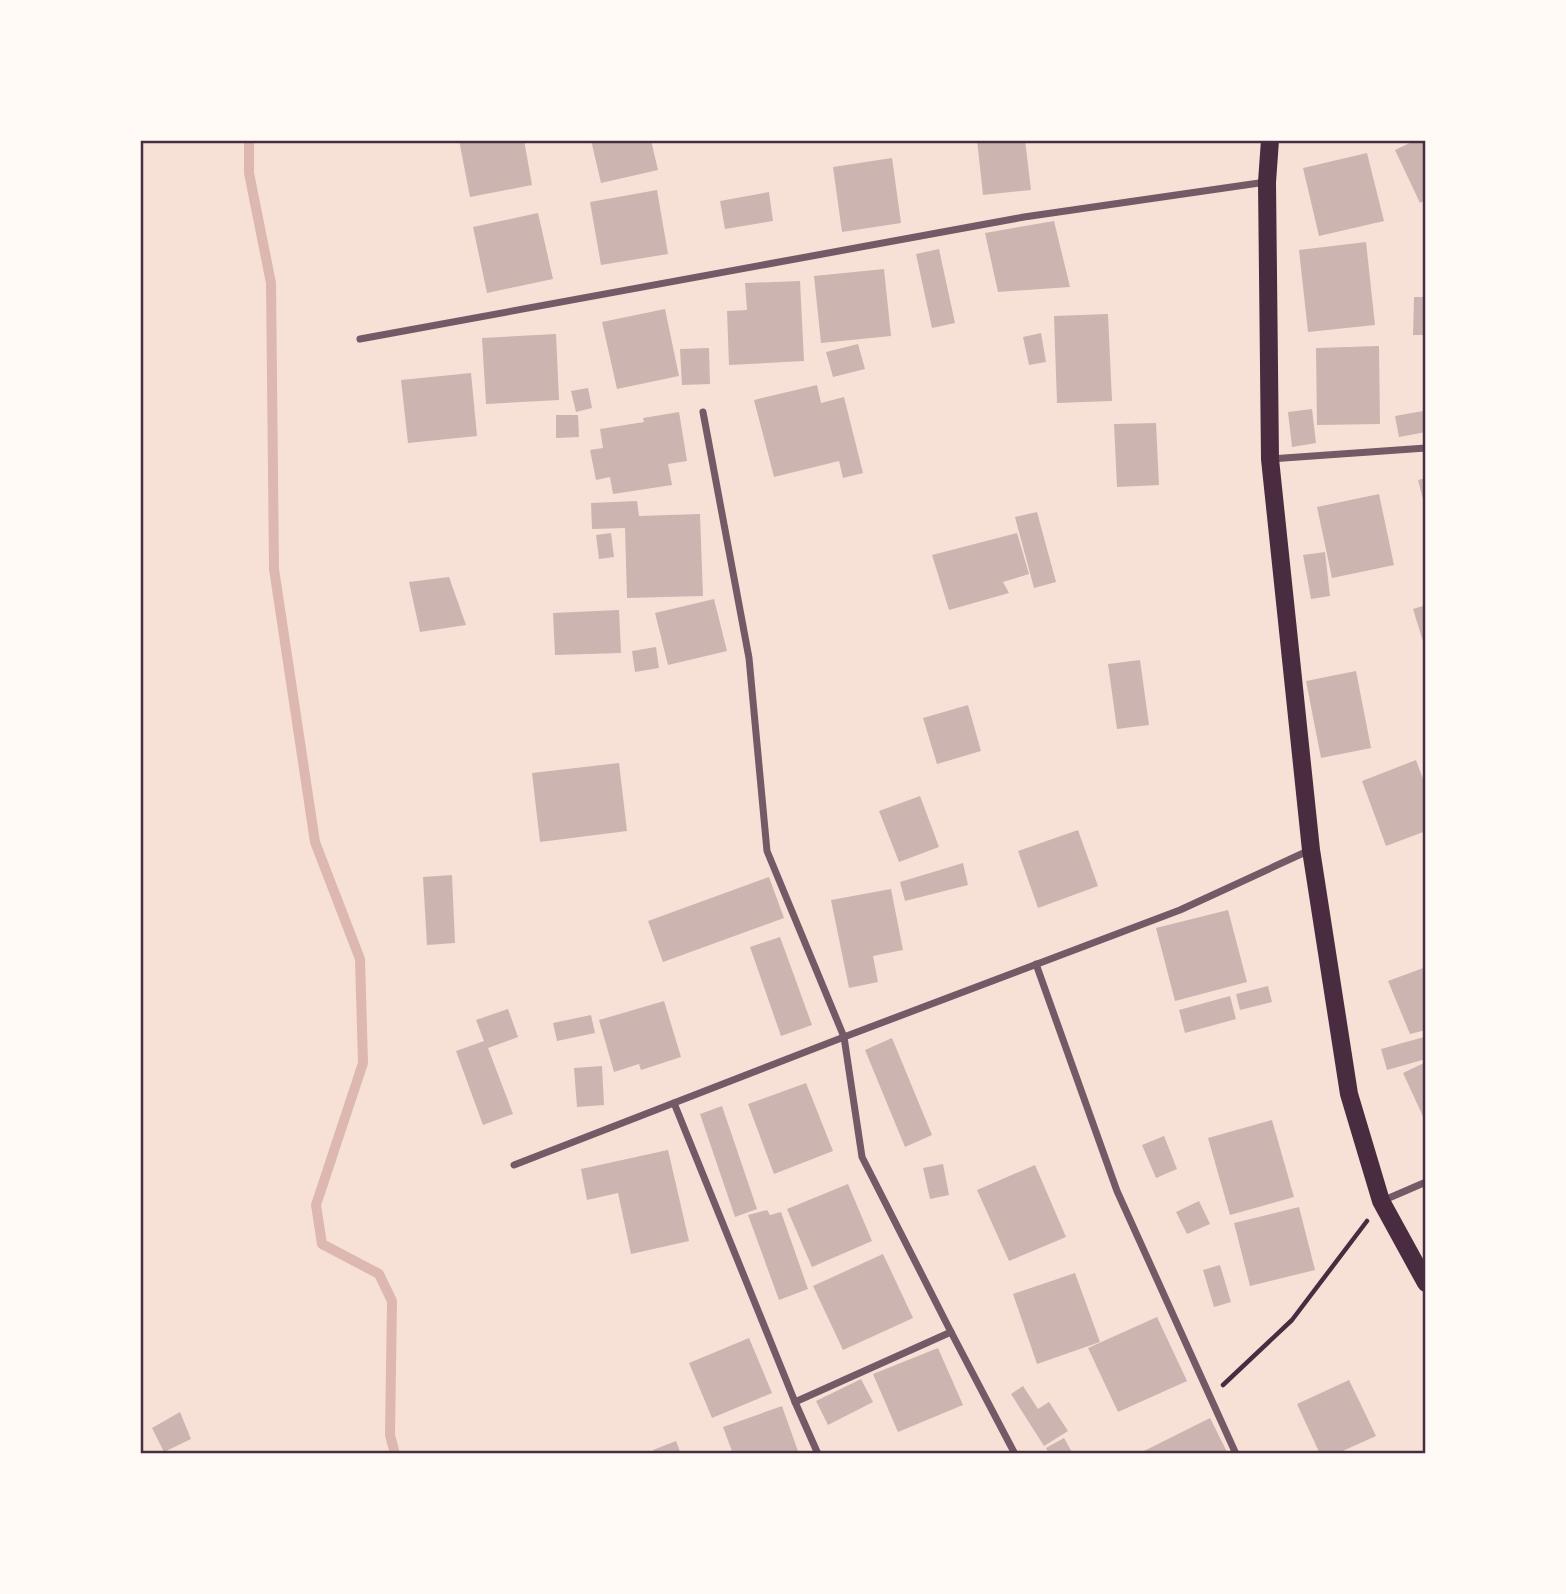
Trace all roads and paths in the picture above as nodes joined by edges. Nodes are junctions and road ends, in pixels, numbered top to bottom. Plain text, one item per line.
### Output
1 (1270, 140) edge
2 (1267, 181) junction
3 (360, 339) dead end
4 (703, 412) dead end
5 (1426, 448) edge
6 (1270, 459) junction
7 (1311, 850) junction
8 (1036, 964) junction
9 (844, 1037) junction
10 (674, 1103) junction
11 (514, 1165) dead end
12 (1426, 1182) edge
13 (1381, 1201) junction
14 (1426, 1283) edge
15 (951, 1332) junction
16 (1210, 1397) junction
17 (795, 1402) junction
18 (818, 1454) edge
19 (1015, 1454) edge
20 (1236, 1454) edge

1 - 2 main road
2 - 3 street
2 - 6 main road
4 - 9 street
5 - 6 street
6 - 7 main road
7 - 8 street
7 - 13 main road
8 - 9 street
8 - 16 street
9 - 10 street
9 - 15 street
10 - 11 street
10 - 17 street
12 - 13 street
13 - 14 main road
13 - 16 path
15 - 17 street
15 - 19 street
16 - 20 street
17 - 18 street

